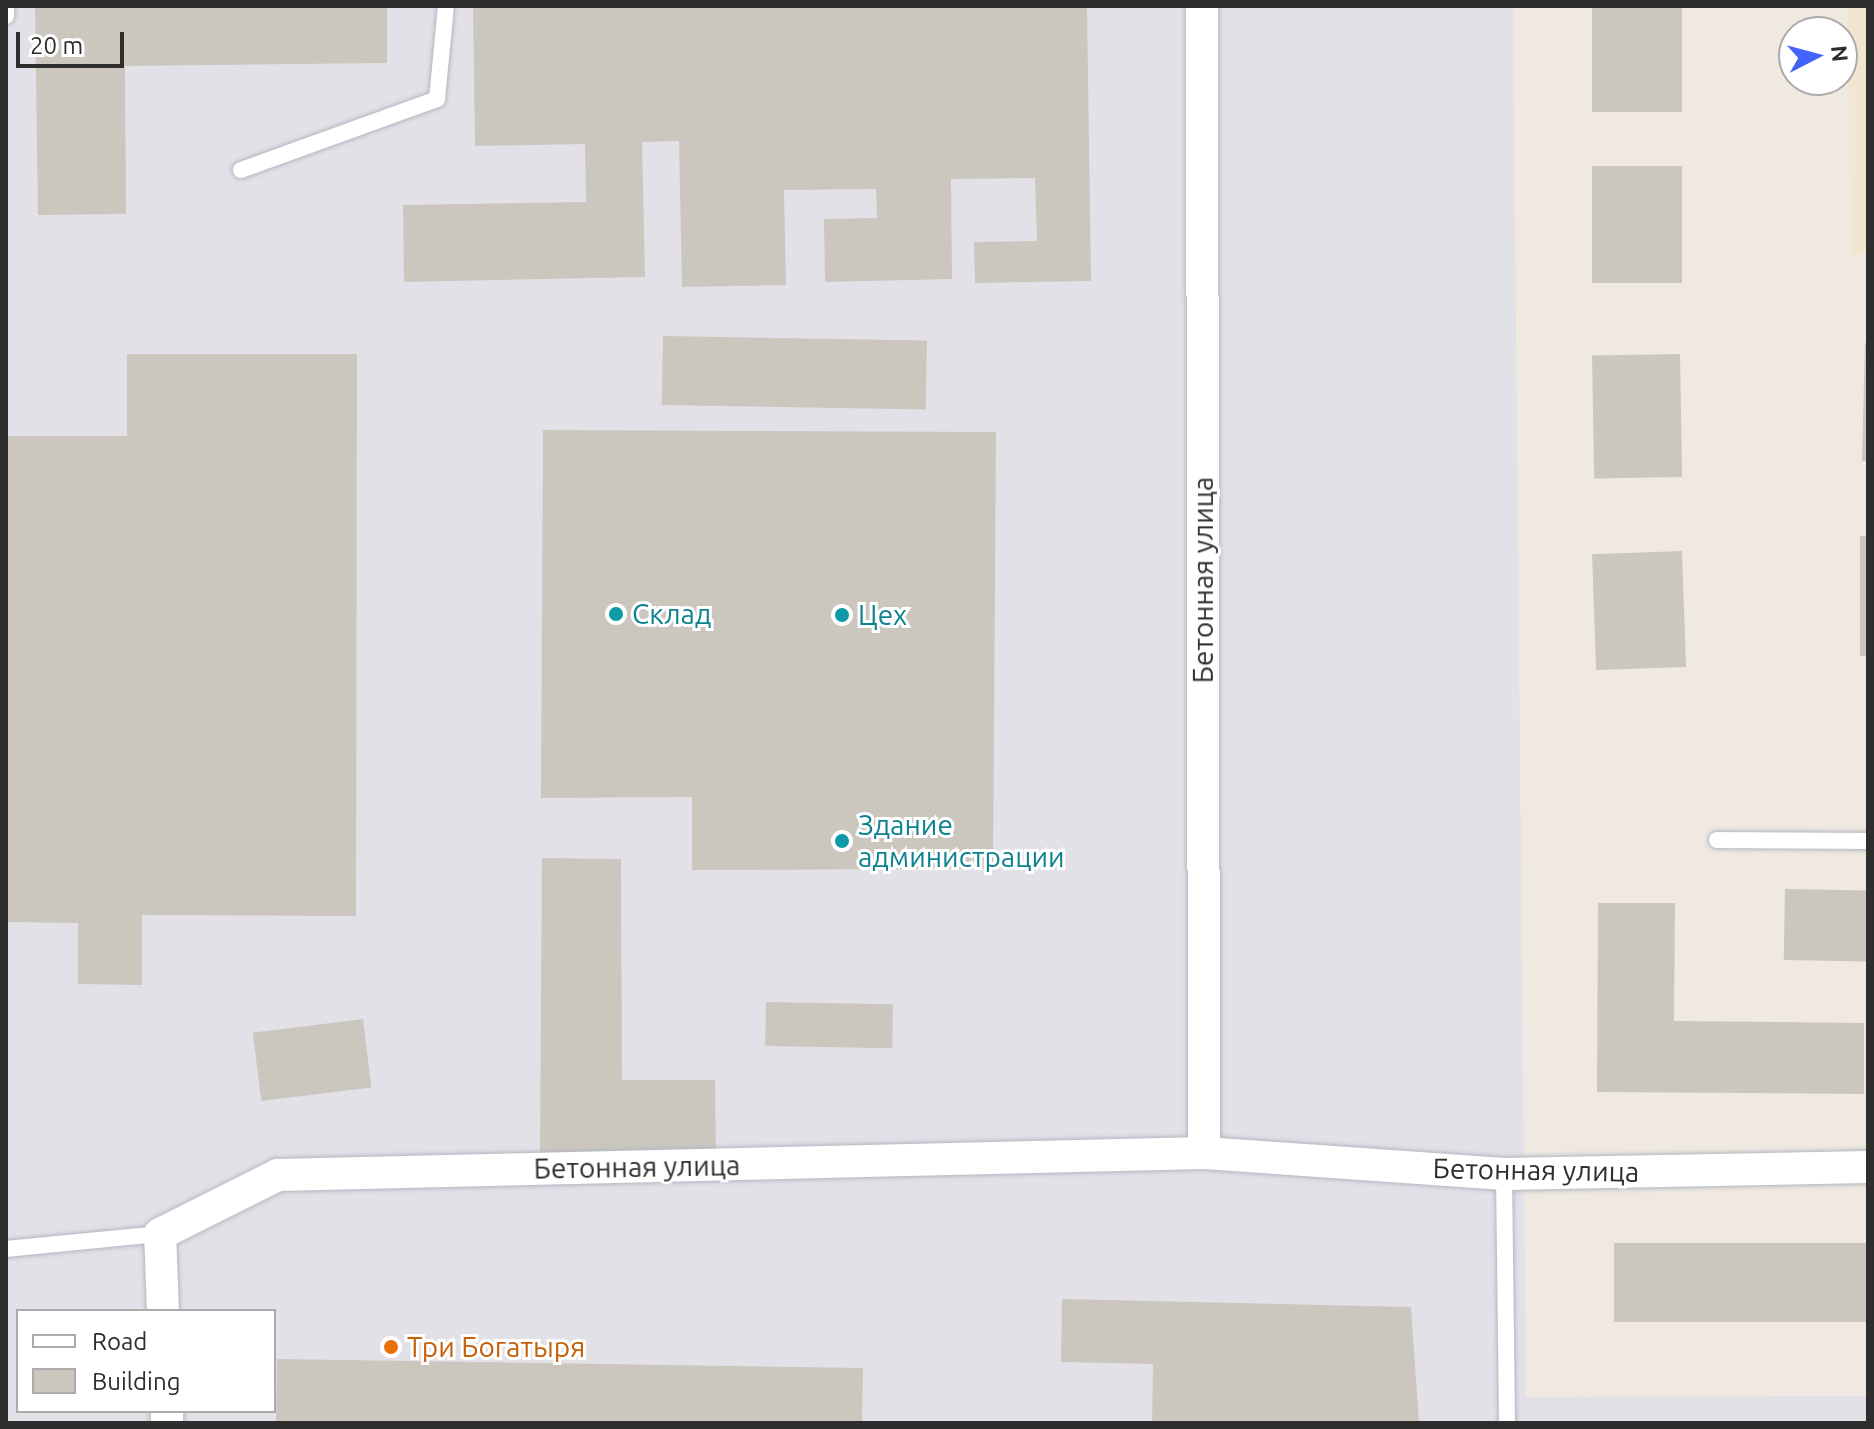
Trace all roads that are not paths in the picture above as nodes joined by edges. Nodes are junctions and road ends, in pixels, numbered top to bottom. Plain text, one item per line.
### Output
1 (6, 6) edge
2 (446, 6) edge
3 (1202, 6) edge
4 (6, 16) edge
5 (241, 170) dead end
6 (1717, 840) dead end
7 (1868, 841) edge
8 (1204, 1153) junction
9 (1868, 1167) edge
10 (1504, 1174) junction
11 (160, 1234) junction
12 (6, 1249) edge
13 (163, 1309) edge
14 (1507, 1423) edge

1 - 4 lane
2 - 5 lane
3 - 8 street, Бетонная улица
6 - 7 lane
8 - 10 street, Бетонная улица
8 - 11 street, Бетонная улица
9 - 10 street, Бетонная улица
10 - 14 lane
11 - 12 lane
11 - 13 street

